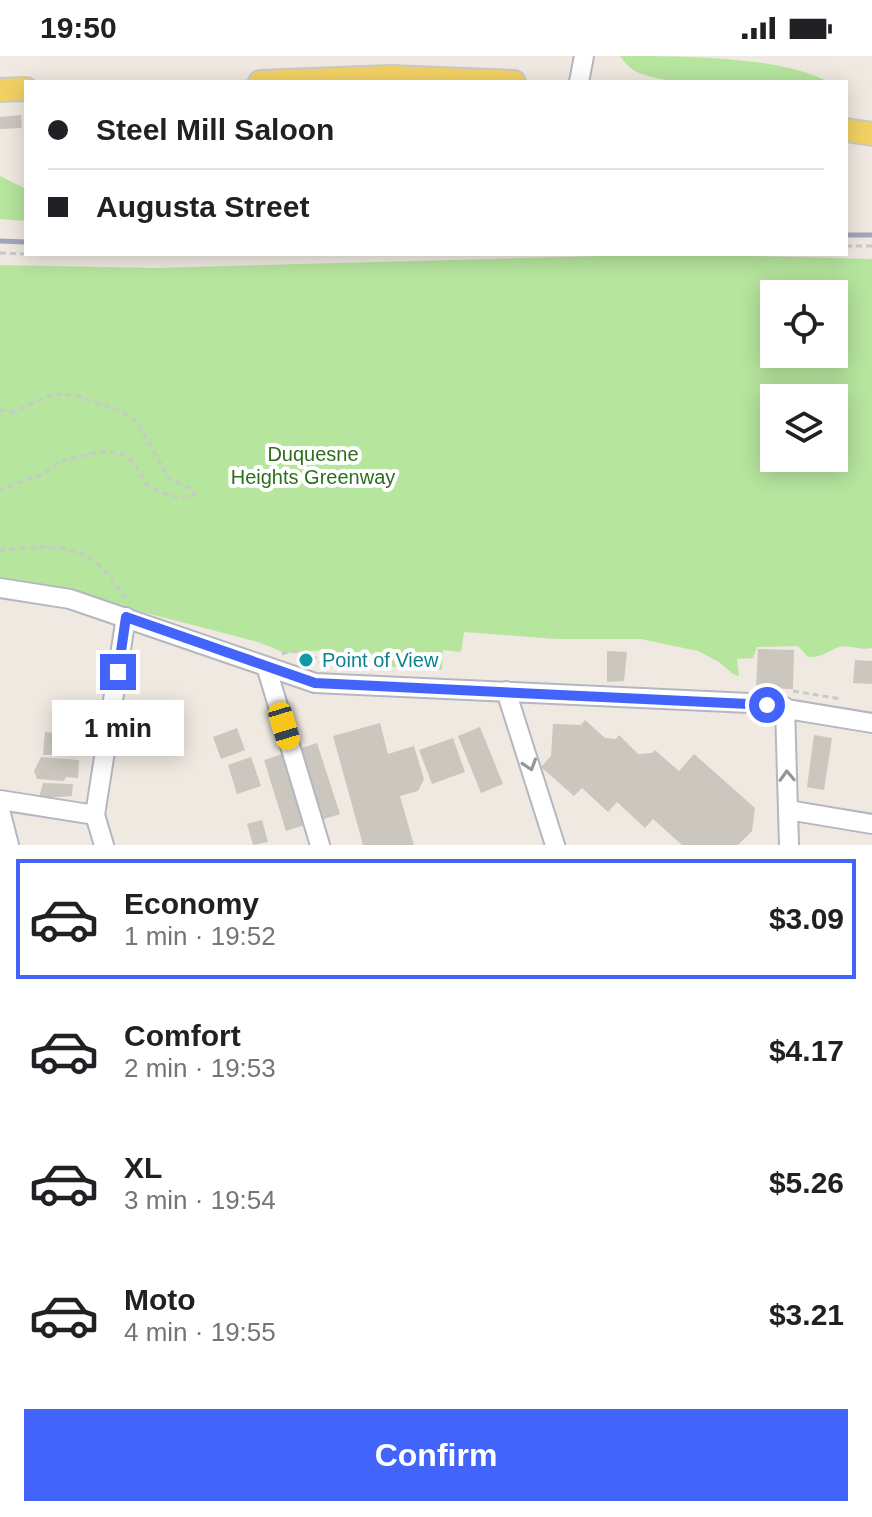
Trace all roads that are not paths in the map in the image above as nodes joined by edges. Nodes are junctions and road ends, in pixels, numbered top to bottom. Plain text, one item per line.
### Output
1 (584, 56) edge
2 (312, 80) edge
3 (464, 80) edge
4 (579, 80) edge
5 (24, 89) edge
6 (0, 90) edge
7 (848, 130) edge
8 (872, 134) edge
9 (0, 588) edge
10 (130, 610) junction
11 (273, 658) junction
12 (506, 691) junction
13 (786, 699) junction
14 (872, 723) edge
15 (0, 800) edge
16 (0, 810) edge
17 (788, 810) junction
18 (95, 815) junction
19 (872, 824) edge
20 (551, 844) edge
21 (792, 844) edge
22 (9, 845) edge
23 (104, 845) edge
24 (320, 845) edge

1 - 4 street
2 - 3 main road
5 - 6 main road
7 - 8 main road
9 - 10 street
10 - 11 street
10 - 18 street
11 - 12 street
11 - 24 street
12 - 13 street
12 -> 20 street
13 - 14 street
17 -> 13 street
15 - 18 street
16 - 22 street
17 - 19 street
17 - 21 street
18 - 23 street

